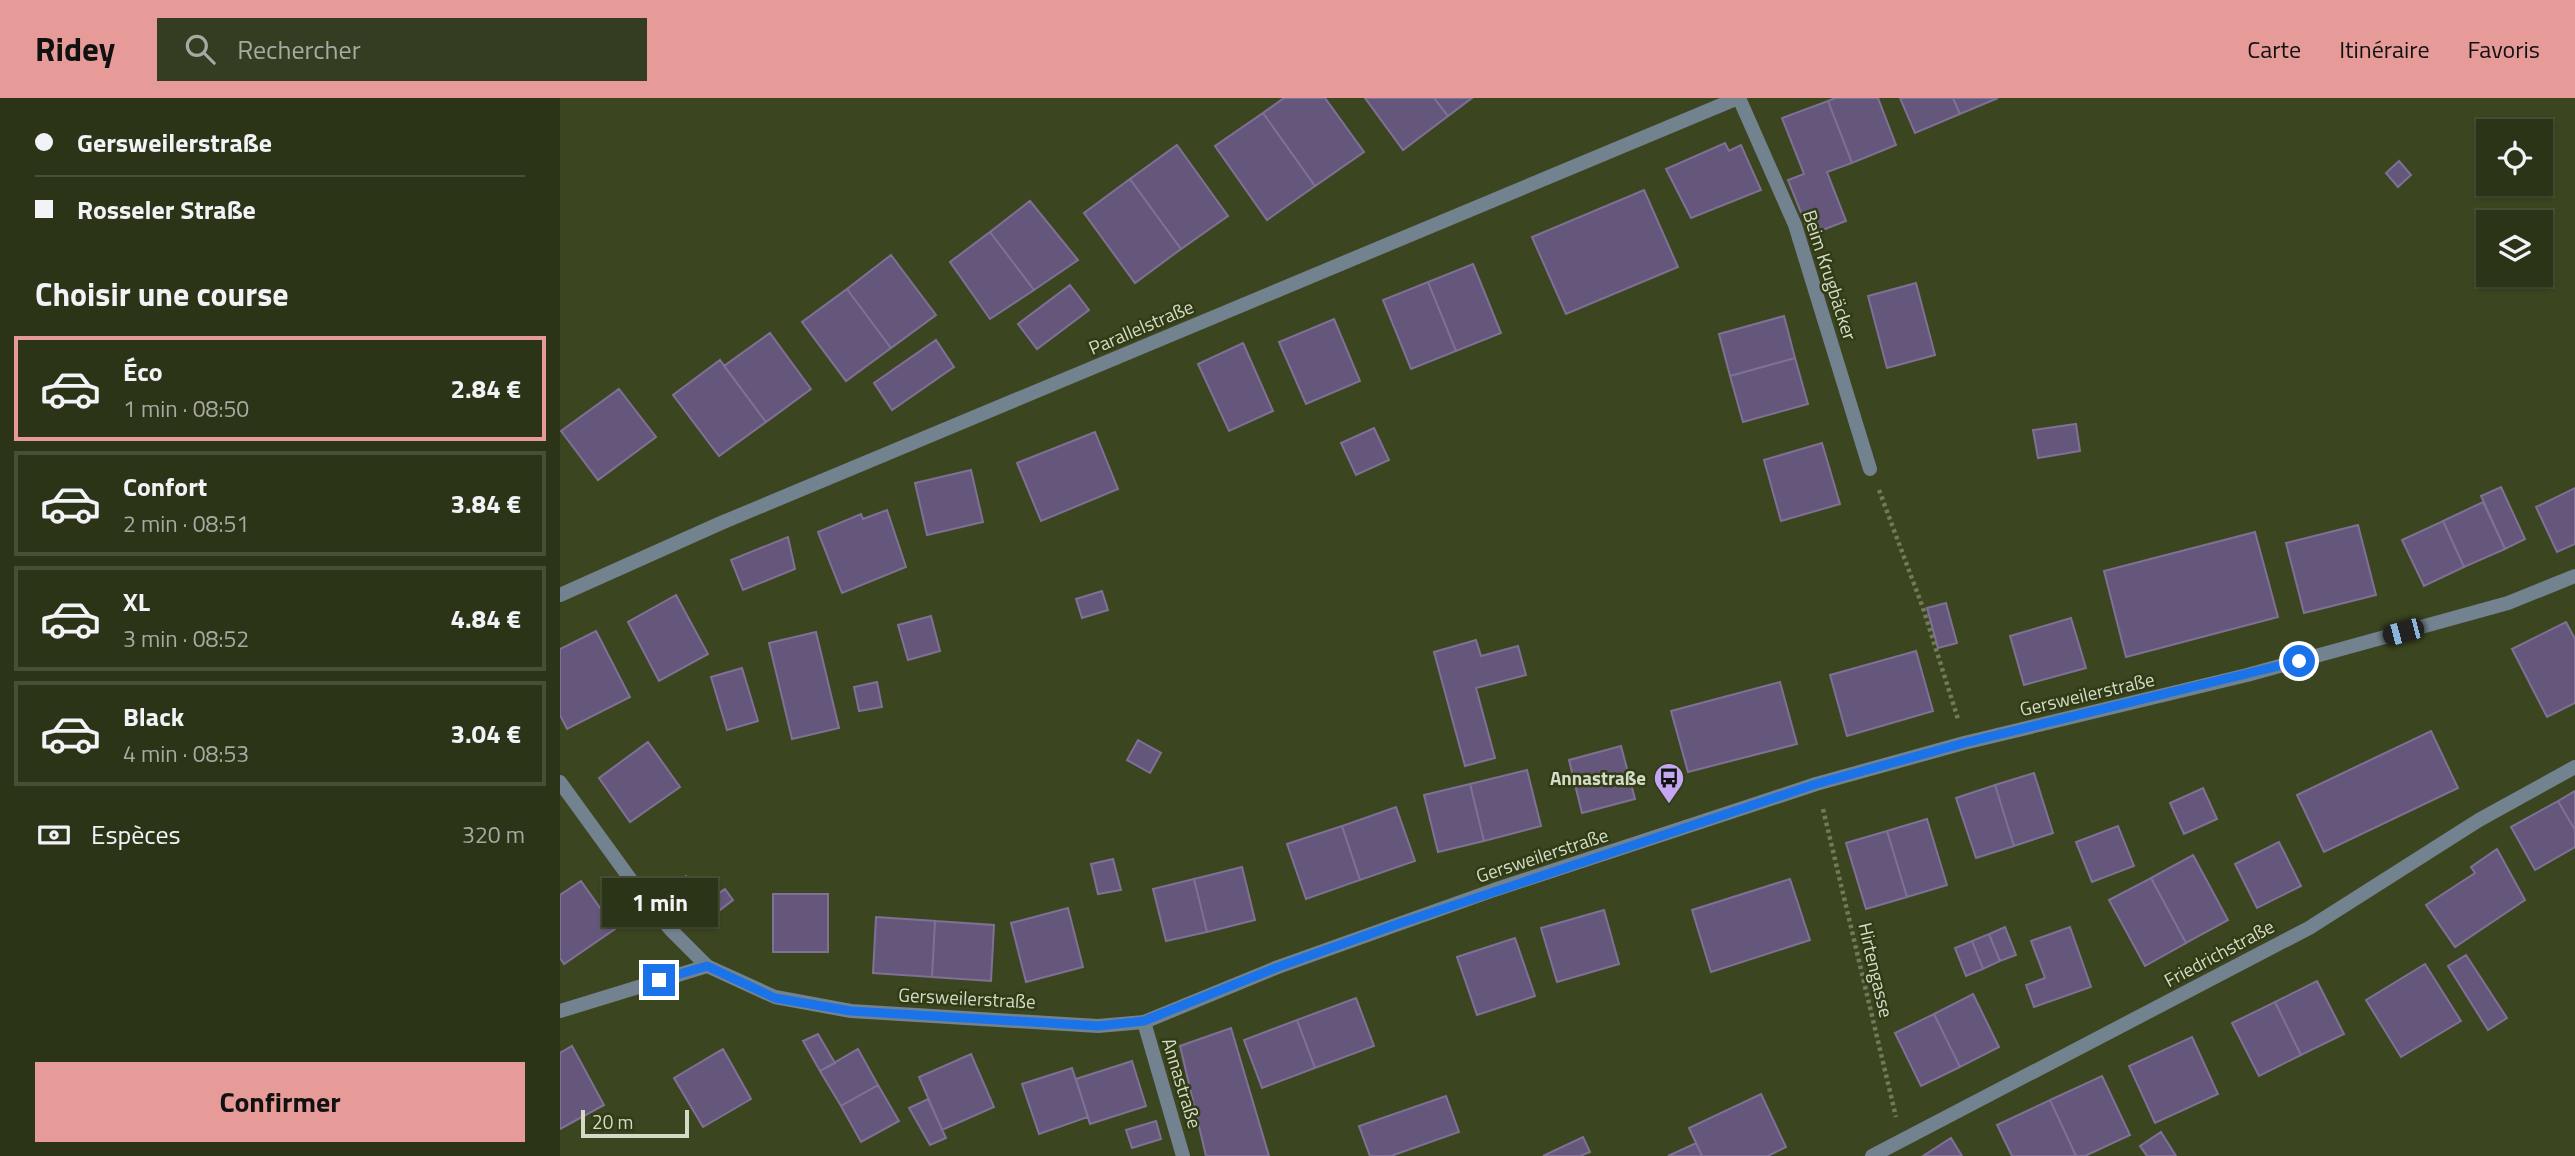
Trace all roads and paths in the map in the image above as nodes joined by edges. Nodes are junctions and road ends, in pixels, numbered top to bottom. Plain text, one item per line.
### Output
1 (1739, 98) edge
2 (1870, 469) joint
3 (2575, 576) edge
4 (560, 594) edge
5 (1964, 743) junction
6 (2575, 768) edge
7 (560, 782) edge
8 (1822, 805) dead end
9 (707, 966) junction
10 (560, 1011) edge
11 (1144, 1021) junction
12 (1901, 1140) junction
13 (1184, 1156) edge
14 (1872, 1156) edge

1 - 2 street, Beim Krugbäcker
1 - 4 street, Parallelstraße
2 - 5 path
3 - 5 street, Gersweilerstraße
5 - 11 street, Gersweilerstraße
6 - 12 street, Friedrichstraße
7 - 9 street, Gersweilerstraße
8 - 12 path, Hirtengasse
9 - 10 street
9 - 11 street, Gersweilerstraße
11 - 13 street, Annastraße
12 - 14 street, Friedrichstraße

